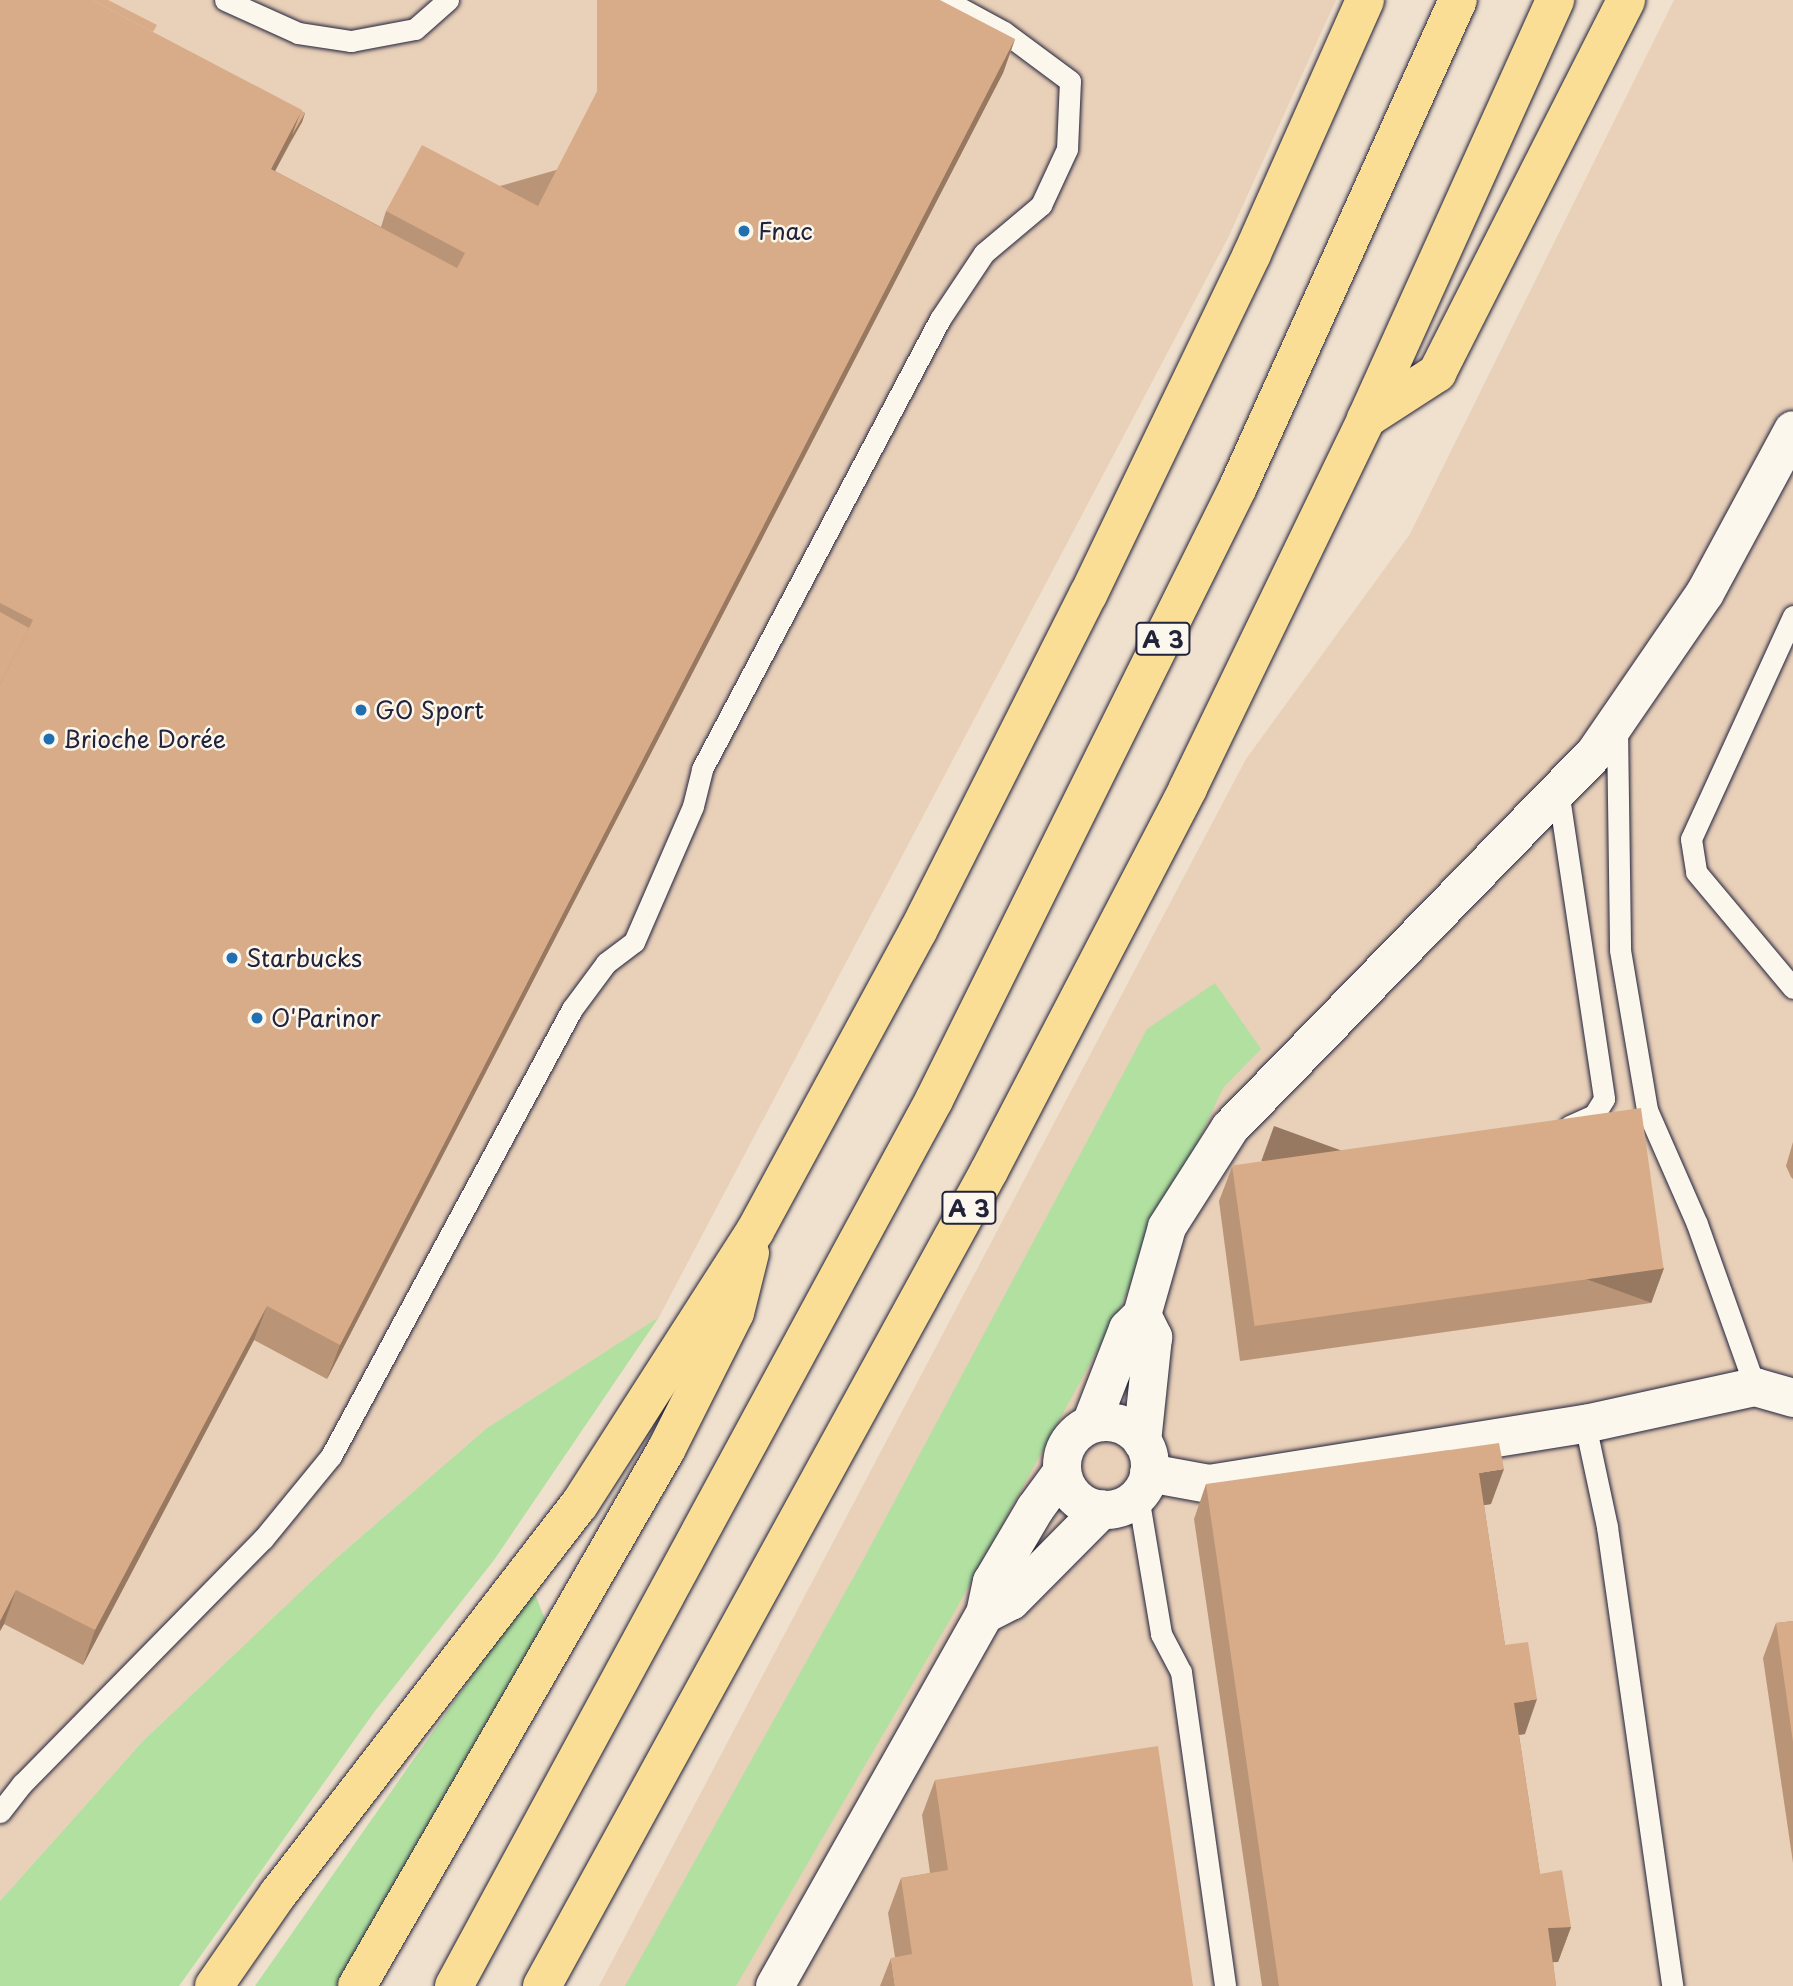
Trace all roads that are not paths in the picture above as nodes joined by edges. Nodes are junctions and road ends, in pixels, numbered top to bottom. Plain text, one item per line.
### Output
1 (225, 0) edge
2 (448, 0) edge
3 (944, 0) edge
4 (1365, 0) edge
5 (1458, 0) edge
6 (1555, 0) edge
7 (1626, 0) edge
8 (1366, 419) junction
9 (1793, 430) edge
10 (1793, 616) edge
11 (1618, 722) junction
12 (1558, 790) junction
13 (1793, 988) edge
14 (1549, 1129) edge
15 (755, 1231) junction
16 (1142, 1315) junction
17 (1755, 1387) junction
18 (1793, 1398) edge
19 (1793, 1420) edge
20 (1091, 1424) junction
21 (1585, 1424) junction
22 (1143, 1470) junction
23 (1062, 1472) junction
24 (1102, 1509) junction
25 (985, 1614) junction
26 (0, 1812) edge
27 (543, 1985) edge
28 (215, 1986) edge
29 (357, 1986) edge
30 (454, 1986) edge
31 (775, 1986) edge
32 (1224, 1986) edge
33 (1672, 1986) edge

1 - 2 lane
3 - 26 lane
4 - 15 highway
5 - 30 highway, A 3
6 - 8 highway, A 3
7 - 8 highway
8 - 27 highway, A 3
9 - 11 street
10 - 13 lane
11 - 12 street
11 - 17 lane
12 - 14 lane
12 - 16 street
15 - 28 highway
15 - 29 highway
16 - 20 street
16 - 22 street
17 - 18 street
17 - 19 street
17 - 21 street
20 - 22 street
20 - 23 street
21 - 22 street
21 - 33 lane
22 - 24 street
22 - 32 lane
23 - 24 street
23 - 25 street
24 - 25 street
25 - 31 street

